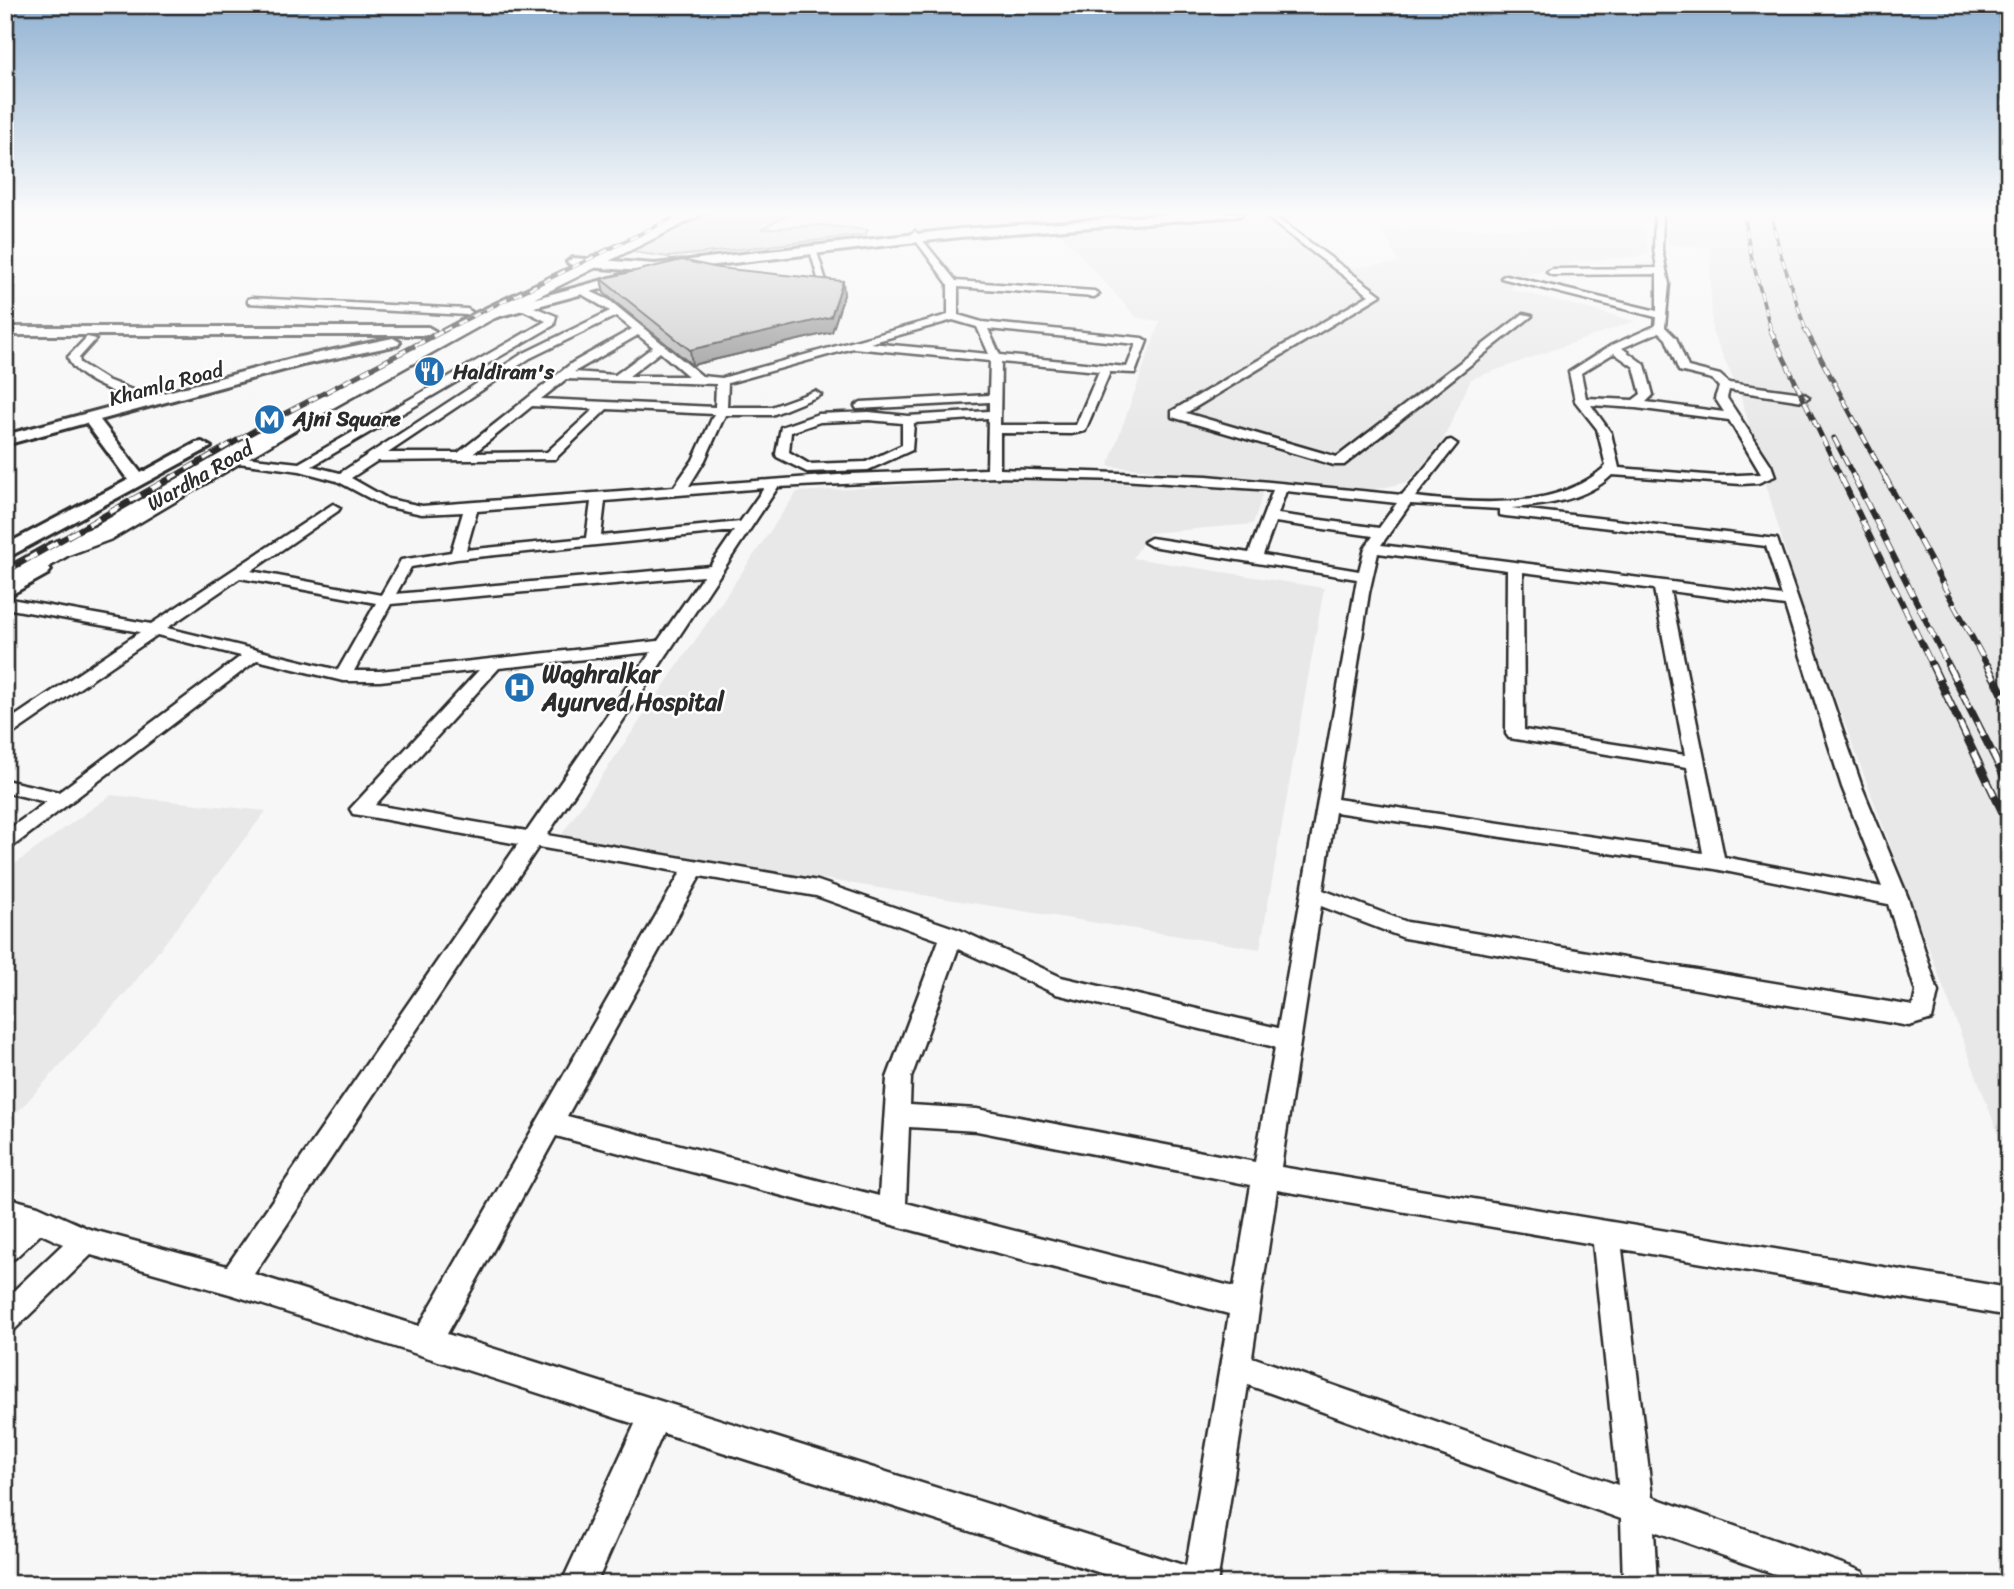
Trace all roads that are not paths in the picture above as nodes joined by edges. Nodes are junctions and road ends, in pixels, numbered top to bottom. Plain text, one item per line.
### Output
1 (533, 287) edge
2 (597, 287) edge
3 (953, 287) edge
4 (997, 287) edge
5 (1365, 287) edge
6 (1538, 287) edge
7 (1664, 287) edge
8 (583, 291) junction
9 (1094, 294) dead end
10 (253, 301) dead end
11 (525, 307) junction
12 (617, 312) junction
13 (475, 315) junction
14 (1527, 316) dead end
15 (953, 317) junction
16 (1661, 322) junction
17 (981, 325) junction
18 (639, 330) junction
19 (5, 331) edge
20 (378, 334) junction
21 (417, 336) junction
22 (5, 340) edge
23 (91, 340) junction
24 (854, 345) junction
25 (660, 347) junction
26 (1614, 348) junction
27 (336, 355) junction
28 (996, 358) junction
29 (1106, 368) junction
30 (563, 375) junction
31 (617, 379) junction
32 (699, 379) junction
33 (722, 381) junction
34 (1725, 386) junction
35 (815, 395) dead end
36 (1803, 397) dead end
37 (995, 398) junction
38 (1581, 401) junction
39 (151, 402) junction
40 (529, 402) junction
41 (606, 404) junction
42 (1636, 404) junction
43 (846, 407) dead end
44 (721, 411) junction
45 (268, 412) dead end
46 (995, 414) junction
47 (1732, 417) junction
48 (908, 420) junction
49 (93, 422) junction
50 (994, 429) junction
51 (5, 440) edge
52 (1451, 444) dead end
53 (202, 447) junction
54 (227, 447) junction
55 (5, 448) edge
56 (373, 457) junction
57 (461, 457) junction
58 (301, 467) junction
59 (1608, 471) junction
60 (993, 473) junction
61 (829, 474) junction
62 (342, 478) junction
63 (138, 481) junction
64 (774, 483) junction
65 (1281, 486) junction
66 (679, 490) junction
67 (599, 497) junction
68 (1407, 498) junction
69 (471, 507) junction
70 (333, 508) dead end
71 (1470, 508) junction
72 (1270, 517) junction
73 (746, 526) junction
74 (103, 533) junction
75 (1377, 541) junction
76 (593, 542) junction
77 (1151, 542) dead end
78 (5, 553) edge
79 (457, 555) junction
80 (1255, 558) junction
81 (5, 563) edge
82 (1515, 567) junction
83 (717, 570) junction
84 (238, 573) junction
85 (1365, 576) junction
86 (5, 581) edge
87 (1661, 585) junction
88 (5, 592) edge
89 (384, 600) junction
90 (1790, 602) junction
91 (5, 603) edge
92 (156, 630) junction
93 (666, 645) junction
94 (254, 654) junction
95 (494, 664) junction
96 (343, 676) junction
97 (5, 732) edge
98 (1695, 762) junction
99 (5, 786) edge
100 (62, 799) junction
101 (1327, 804) junction
102 (533, 840) junction
103 (5, 842) edge
104 (1715, 862) junction
105 (694, 867) junction
106 (1312, 894) junction
107 (1897, 898) junction
108 (953, 936) junction
109 (1289, 1040) junction
110 (896, 1115) junction
111 (549, 1123) junction
112 (1266, 1176) junction
113 (5, 1209) edge
114 (892, 1212) junction
115 (37, 1219) junction
116 (1606, 1234) junction
117 (86, 1241) junction
118 (5, 1249) edge
119 (233, 1280) junction
120 (2009, 1302) edge
121 (1246, 1304) junction
122 (5, 1319) edge
123 (426, 1342) junction
124 (1236, 1366) junction
125 (654, 1415) junction
126 (1637, 1508) junction
127 (578, 1584) edge
128 (1189, 1584) edge
129 (1200, 1584) edge
130 (1640, 1584) edge
131 (1851, 1584) edge

1 - 13 highway, Wardha Road
2 - 8 main road
3 - 15 street
4 - 9 street
5 - 14 street
6 - 16 street
7 - 16 street
8 - 11 main road
8 - 12 street
10 - 13 street
11 - 13 main road
11 - 58 street
12 - 18 street
12 - 56 street
13 - 21 highway, Wardha Road
13 - 54 highway, Wardha Road
15 - 17 street
15 - 24 street
16 - 26 street
16 - 34 street
17 - 28 street
17 - 29 street
18 - 25 street
18 - 30 street
19 - 20 main road
20 - 21 main road
20 - 23 main road
21 - 27 main road, Khamla Road
21 - 45 highway, Wardha Road
22 - 23 main road
23 - 39 street
24 - 28 street
24 - 33 street
25 - 31 street
25 - 32 street
26 - 38 street
26 - 42 street
27 - 39 main road, Khamla Road
27 - 49 street, Khamla Road
28 - 29 street
28 - 37 street
29 - 50 street
30 - 31 street
30 - 40 street
31 - 32 street
32 - 33 street
33 - 44 street
34 - 36 street
34 - 47 street
35 - 44 street
37 - 43 street
37 - 46 street
38 - 42 street
38 - 59 street
39 - 49 main road, Khamla Road
40 - 41 street
40 - 57 street
41 - 44 street
41 - 57 street
42 - 47 street
44 - 66 street
46 - 48 street
46 - 50 street
47 - 59 street
48 - 61 street
48 - 61 street
49 - 51 main road, Khamla Road
49 - 55 street, Khamla Road
49 - 63 street
50 - 60 street
52 - 68 street
53 - 54 highway, Wardha Road
53 - 63 street, Wardha Road
53 - 81 highway
54 - 58 street
54 - 74 highway, Wardha Road
56 - 57 street
56 - 62 street
58 - 62 street
59 - 71 street
60 - 61 street
60 - 65 street
61 - 64 street
62 - 69 street
63 - 78 street, Wardha Road
64 - 66 street
64 - 73 street
65 - 68 street
65 - 72 street
66 - 67 street
67 - 69 street
67 - 76 street
68 - 71 street
68 - 75 street
69 - 79 street
70 - 84 street
71 - 90 street
72 - 75 street
72 - 80 street
73 - 76 street
73 - 83 street
74 - 86 highway
74 - 88 street, Wardha Road
75 - 82 street
75 - 85 street
76 - 79 street
77 - 80 street
79 - 89 street
80 - 85 street
82 - 87 street
82 - 98 street
83 - 89 street
83 - 93 street
84 - 89 street
84 - 92 street
85 - 101 street
87 - 90 street
87 - 98 street
89 - 96 street
90 - 107 street
91 - 92 street
92 - 94 street
92 - 97 street
93 - 95 street
93 - 102 street
94 - 96 street
94 - 100 street
95 - 96 street
95 - 102 street
98 - 104 street
99 - 100 street
100 - 103 street
101 - 104 street
101 - 106 street
102 - 105 street
102 - 119 street
104 - 107 street
105 - 108 street
105 - 111 street
106 - 107 street
106 - 109 street
108 - 109 street
108 - 110 street
109 - 112 street
110 - 112 street
110 - 114 street
111 - 114 street
111 - 123 street
112 - 116 street
112 - 121 street
113 - 115 street
114 - 121 street
115 - 117 street
115 - 118 street
116 - 120 street
116 - 126 street
117 - 119 street
117 - 122 street
119 - 123 street
121 - 124 street
123 - 125 street
124 - 126 street
124 - 129 street
125 - 127 street
125 - 128 street
126 - 130 street
126 - 131 street

